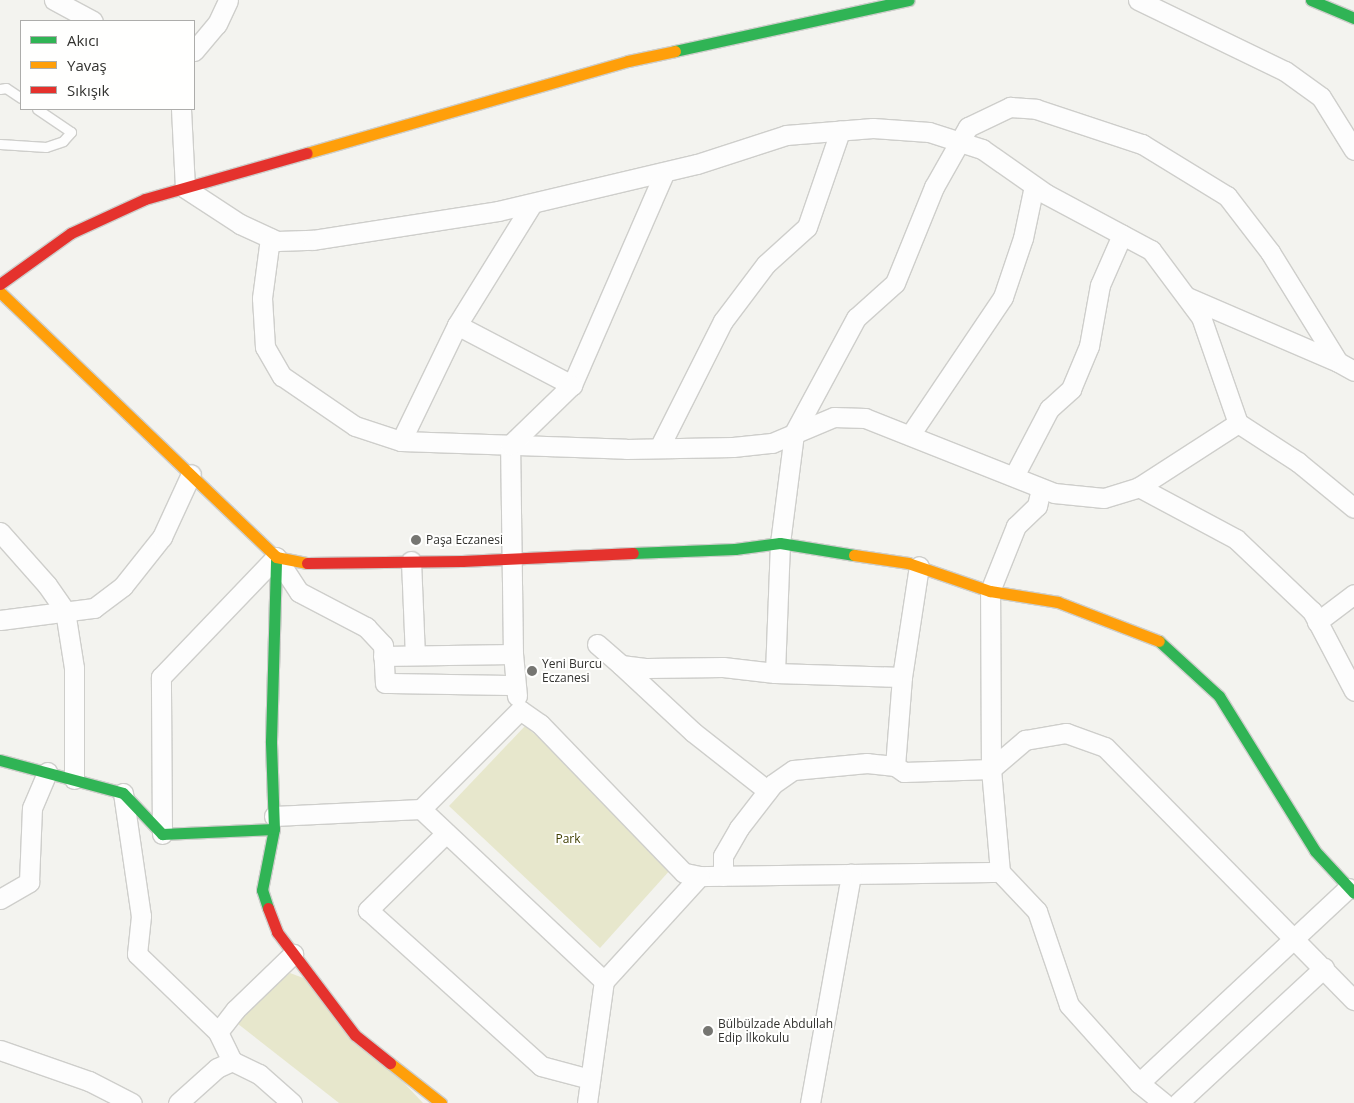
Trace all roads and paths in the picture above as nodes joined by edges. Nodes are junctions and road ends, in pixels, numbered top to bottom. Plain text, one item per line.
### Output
1 (54, 0) edge
2 (228, 0) edge
3 (908, 0) edge
4 (1138, 0) edge
5 (1312, 0) edge
6 (1354, 18) edge
7 (91, 20) edge
8 (195, 50) edge
9 (0, 89) edge
10 (20, 97) edge
11 (38, 110) edge
12 (181, 110) edge
13 (840, 131) junction
14 (958, 141) junction
15 (0, 144) edge
16 (1354, 150) edge
17 (664, 173) junction
18 (1034, 186) junction
19 (185, 188) junction
20 (532, 204) junction
21 (1122, 235) junction
22 (270, 238) junction
23 (0, 284) edge
24 (0, 292) edge
25 (1186, 297) junction
26 (457, 325) junction
27 (1338, 362) junction
28 (1354, 371) edge
29 (572, 385) junction
30 (1238, 423) junction
31 (794, 433) junction
32 (910, 435) junction
33 (401, 441) junction
34 (510, 445) junction
35 (660, 446) junction
36 (191, 474) junction
37 (1014, 476) junction
38 (1139, 487) junction
39 (1041, 488) junction
40 (1354, 508) edge
41 (0, 532) edge
42 (780, 543) junction
43 (276, 557) junction
44 (512, 559) junction
45 (411, 561) junction
46 (919, 566) junction
47 (990, 591) junction
48 (1354, 594) edge
49 (65, 611) junction
50 (0, 620) edge
51 (1317, 622) junction
52 (597, 644) dead end
53 (512, 654) junction
54 (415, 655) junction
55 (384, 656) junction
56 (621, 665) junction
57 (775, 673) junction
58 (902, 677) junction
59 (514, 684) junction
60 (1354, 691) edge
61 (520, 710) junction
62 (0, 760) edge
63 (894, 766) junction
64 (991, 769) junction
65 (47, 772) junction
66 (74, 779) junction
67 (768, 791) junction
68 (122, 793) junction
69 (421, 809) junction
70 (274, 822) junction
71 (446, 833) junction
72 (162, 834) junction
73 (1000, 872) junction
74 (851, 874) junction
75 (700, 876) junction
76 (722, 876) junction
77 (1351, 891) edge
78 (0, 899) edge
79 (1295, 937) junction
80 (293, 954) junction
81 (1324, 968) junction
82 (604, 981) junction
83 (1354, 1000) edge
84 (218, 1032) junction
85 (0, 1050) edge
86 (232, 1061) junction
87 (590, 1079) junction
88 (1139, 1082) junction
89 (132, 1103) edge
90 (178, 1103) edge
91 (292, 1103) edge
92 (441, 1103) edge
93 (587, 1103) edge
94 (810, 1103) edge
95 (1164, 1103) edge
96 (1178, 1103) edge

1 - 7 street
2 - 8 street
3 - 19 street
4 - 16 street
5 - 6 street
9 - 10 lane
11 - 15 lane
12 - 19 street
13 - 14 street
13 - 17 street
13 - 35 street
14 - 18 street
14 - 27 street
14 - 31 street
17 - 20 street
17 - 29 street
18 - 21 street
18 - 32 street
19 - 22 street
19 - 23 street
20 - 22 street
20 - 26 street
21 - 25 street
21 - 37 street
22 - 33 street
24 - 36 street
25 - 27 street
25 - 30 street
26 - 29 street
26 - 33 street
27 - 28 street
29 - 34 street
30 - 38 street
30 - 40 street
31 - 32 street
31 - 35 street
31 - 42 street
32 - 37 street
33 - 34 street
34 - 35 street
34 - 44 street
36 - 43 street
36 - 49 street
37 - 39 street
38 - 39 street
38 - 51 street
39 - 47 street
41 - 49 street
42 - 44 street
42 - 46 street
42 - 57 street
43 - 45 street
43 - 55 street
43 - 70 street
43 - 72 street
44 - 45 street
44 - 53 street
45 - 54 street
46 - 47 street
46 - 58 street
47 - 64 street
47 - 77 street
48 - 51 street
49 - 50 street
49 - 66 street
51 - 60 street
52 - 56 street
53 - 54 street
53 - 59 street
54 - 55 street
55 - 59 street
56 - 57 street
56 - 67 street
57 - 58 street
58 - 63 street
59 - 61 street
61 - 69 street
61 - 75 street
62 - 65 street
63 - 64 street
63 - 67 street
64 - 73 street
64 - 79 street
65 - 66 street
65 - 78 street
66 - 68 street
67 - 76 street
68 - 72 street
68 - 84 street
69 - 70 street
69 - 71 street
70 - 72 street
70 - 80 street
71 - 82 street
71 - 87 street
73 - 74 street
73 - 88 street
74 - 76 street
74 - 94 street
75 - 76 street
75 - 82 street
77 - 79 street
79 - 81 street
79 - 88 street
80 - 84 street
80 - 92 street
81 - 83 street
81 - 96 street
82 - 87 street
84 - 86 street
85 - 89 street
86 - 90 street
86 - 91 street
87 - 93 street
88 - 95 street

